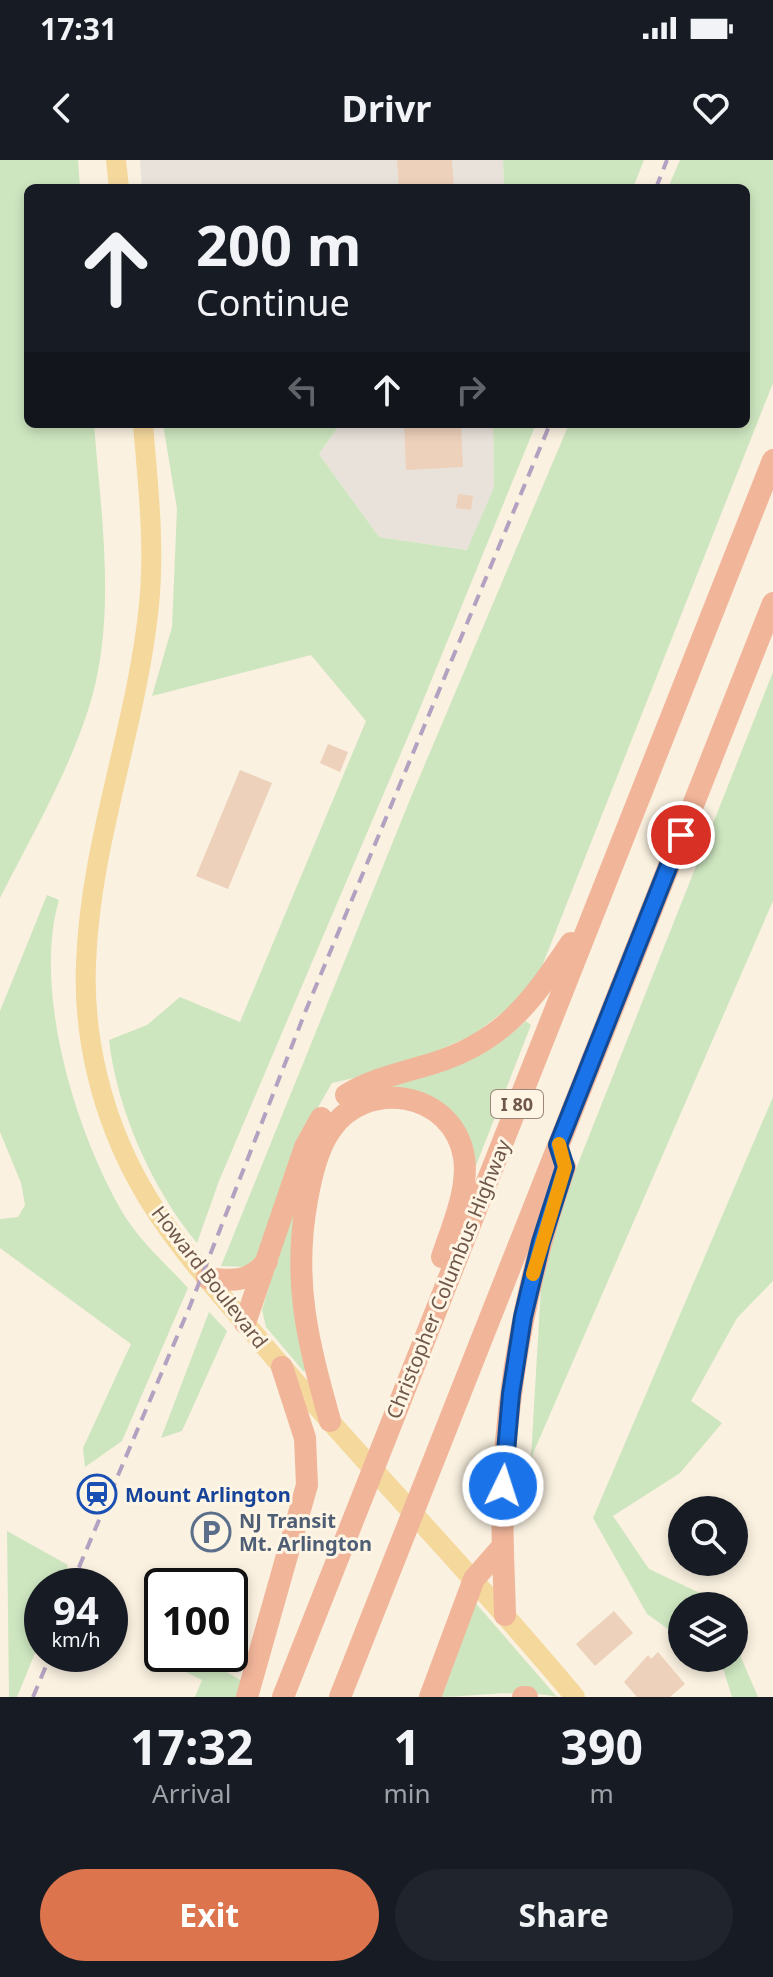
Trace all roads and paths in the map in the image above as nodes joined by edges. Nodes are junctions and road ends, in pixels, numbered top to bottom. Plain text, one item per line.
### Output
1 (116, 160) edge
2 (119, 184) edge
3 (143, 428) edge
4 (773, 460) edge
5 (773, 603) edge
6 (595, 907) junction
7 (558, 1145) junction
8 (270, 1257) junction
9 (207, 1278) junction
10 (440, 1300) junction
11 (245, 1323) junction
12 (282, 1367) junction
13 (330, 1421) junction
14 (502, 1547) junction
15 (474, 1579) junction
16 (505, 1615) junction
17 (247, 1697) edge
18 (283, 1697) edge
19 (340, 1697) edge
20 (430, 1697) edge
21 (575, 1697) edge

1 - 2 main road
3 - 9 main road, Howard Boulevard
4 - 6 highway, Christopher Columbus Highway / I 80
5 - 7 highway, I 80
6 - 8 highway
6 - 10 highway, Christopher Columbus Highway / I 80
7 - 14 highway
7 - 19 highway, I 80
8 - 9 highway
8 - 11 highway
9 - 11 main road, Howard Boulevard
10 - 13 highway
10 - 18 highway, Christopher Columbus Highway / I 80
11 - 12 main road, Howard Boulevard
12 - 13 main road, Howard Boulevard
12 - 17 highway
13 - 15 main road, Howard Boulevard
14 - 15 highway
14 - 16 highway
15 - 16 main road, Howard Boulevard
15 - 20 highway
16 - 21 main road, Howard Boulevard

